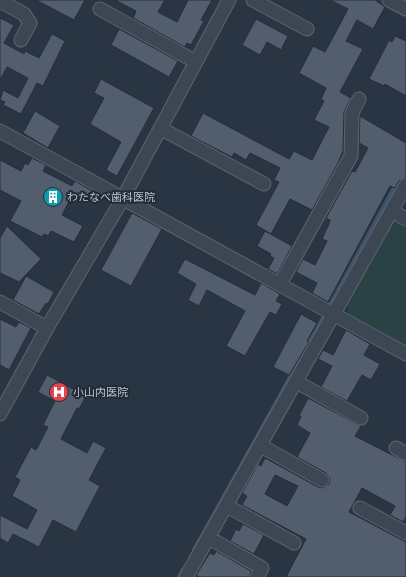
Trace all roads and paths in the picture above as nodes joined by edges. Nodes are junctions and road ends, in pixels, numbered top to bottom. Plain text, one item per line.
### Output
1 (229, 0) edge
2 (253, 0) edge
3 (390, 0) edge
4 (0, 1) edge
5 (100, 9) dead end
6 (406, 9) edge
7 (307, 29) dead end
8 (21, 40) dead end
9 (196, 62) junction
10 (359, 99) dead end
11 (160, 128) junction
12 (0, 131) edge
13 (264, 184) dead end
14 (406, 185) edge
15 (123, 198) junction
16 (392, 211) junction
17 (406, 218) edge
18 (280, 284) junction
19 (0, 302) edge
20 (334, 315) junction
21 (47, 328) junction
22 (406, 354) edge
23 (296, 382) junction
24 (0, 414) edge
25 (361, 418) dead end
26 (261, 446) junction
27 (322, 480) dead end
28 (227, 506) junction
29 (360, 508) dead end
30 (406, 533) edge
31 (209, 538) junction
32 (294, 543) dead end
33 (186, 577) edge
34 (257, 577) edge

1 - 9 street
2 - 7 street
3 - 6 street
4 - 8 street
5 - 9 street
9 - 11 street
10 - 18 street
11 - 13 street
11 - 15 street
12 - 15 street
14 - 16 street
15 - 18 street
15 - 21 street
16 - 17 street
16 - 20 street
18 - 20 street
19 - 21 street
20 - 22 street
20 - 23 street
21 - 24 street
23 - 25 street
23 - 26 street
26 - 27 street
26 - 28 street
28 - 31 street
28 - 32 street
29 - 30 street
31 - 33 street
31 - 34 street

